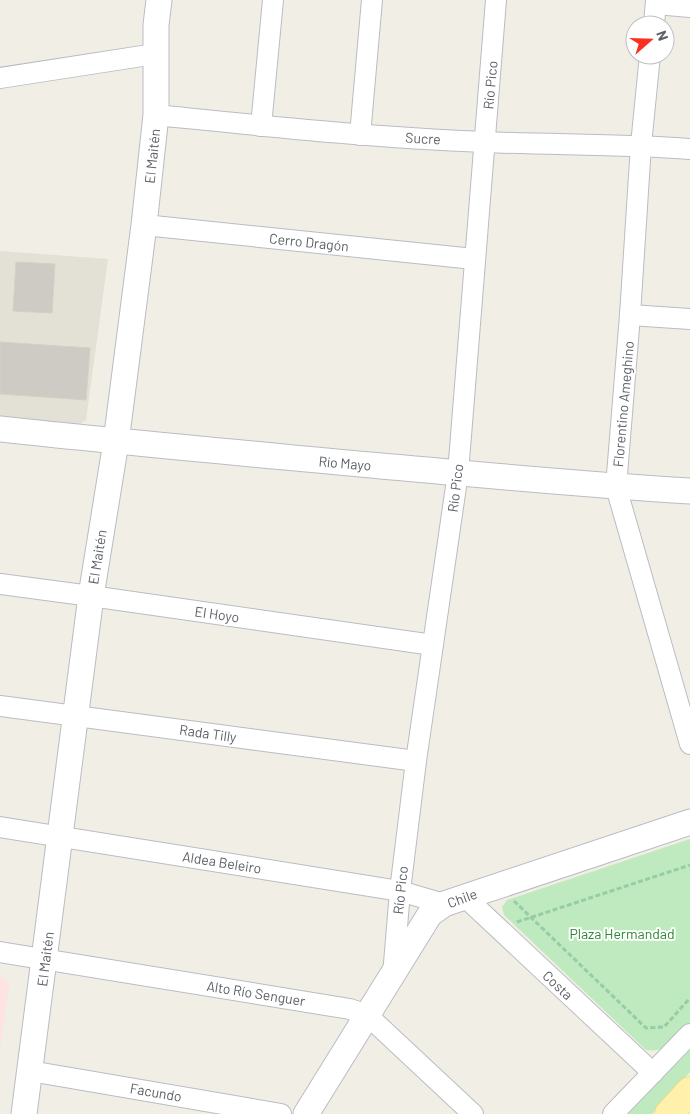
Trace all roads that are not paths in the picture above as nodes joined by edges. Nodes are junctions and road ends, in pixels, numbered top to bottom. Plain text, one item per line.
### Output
1 (159, 0) edge
2 (273, 0) edge
3 (372, 0) edge
4 (496, 0) edge
5 (656, 2) edge
6 (690, 7) edge
7 (655, 15) edge
8 (155, 54) junction
9 (649, 65) edge
10 (0, 78) edge
11 (156, 115) junction
12 (261, 126) junction
13 (360, 135) junction
14 (485, 142) junction
15 (641, 145) junction
16 (690, 149) edge
17 (144, 225) junction
18 (474, 259) junction
19 (630, 315) junction
20 (690, 319) edge
21 (0, 429) edge
22 (116, 442) junction
23 (458, 473) junction
24 (616, 487) junction
25 (690, 491) edge
26 (0, 584) edge
27 (91, 596) junction
28 (433, 645) junction
29 (0, 706) edge
30 (76, 716) junction
31 (690, 744) edge
32 (416, 761) junction
33 (690, 822) edge
34 (0, 827) edge
35 (61, 836) junction
36 (400, 891) junction
37 (454, 900) junction
38 (0, 952) edge
39 (45, 958) junction
40 (393, 975) junction
41 (367, 1015) junction
42 (690, 1034) edge
43 (30, 1071) junction
44 (652, 1073) junction
45 (690, 1091) edge
46 (24, 1114) edge
47 (281, 1114) edge
48 (306, 1114) edge
49 (473, 1114) edge
50 (614, 1114) edge
51 (670, 1114) edge

1 - 8 street, El Maitén
2 - 12 street
3 - 13 street
4 - 14 street, Río Pico
5 - 6 street
5 - 7 street
8 - 10 street
8 - 11 street, El Maitén
9 - 15 street, Florentino Ameghino
11 - 12 street, Sucre
11 - 17 street, El Maitén
12 - 13 street, Sucre
13 - 14 street, Sucre
14 - 15 street, Sucre
14 - 18 street, Río Pico
15 - 16 street, Sucre
15 - 19 street, Florentino Ameghino
17 - 18 street, Cerro Dragón
17 - 22 street, El Maitén
18 - 23 street, Río Pico
19 - 20 street
19 - 24 street, Florentino Ameghino
21 - 22 street, Río Mayo
22 - 23 street, Río Mayo
22 - 27 street, El Maitén
23 - 24 street, Río Mayo
23 - 28 street, Río Pico
24 - 25 street, Río Mayo
24 - 31 street, Florentino Ameghino
26 - 27 street, El Hoyo
27 - 28 street, El Hoyo
27 - 30 street, El Maitén
28 - 32 street, Río Pico
29 - 30 street, Rada Tilly
30 - 32 street, Rada Tilly
30 - 35 street, El Maitén
32 - 36 street, Río Pico
33 - 37 street, Chile
34 - 35 street, Aldea Beleiro
35 - 36 street, Aldea Beleiro
35 - 39 street, El Maitén
36 - 37 street, Aldea Beleiro
36 - 40 street, Río Pico
37 - 40 street, Chile
37 - 44 street, Costa
38 - 39 street, Alto Río Senguer
39 - 41 street, Alto Río Senguer
39 - 43 street, El Maitén
40 - 41 street, Chile
41 - 48 street, Chile
41 - 49 street, Alto Río Senguer
42 - 44 street
43 - 46 street, El Maitén
43 - 47 street, Facundo
44 - 50 street
45 - 51 main road

